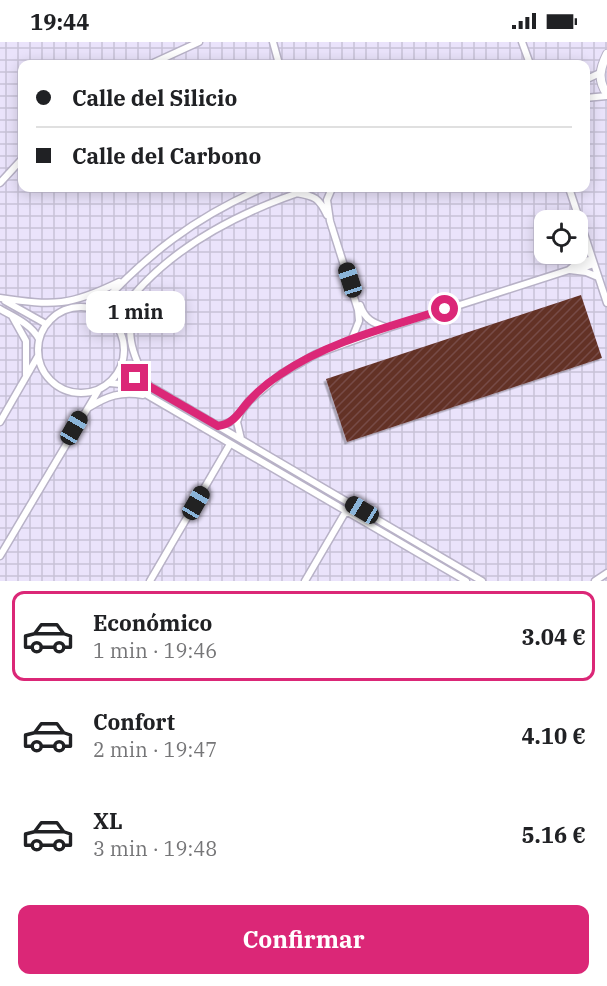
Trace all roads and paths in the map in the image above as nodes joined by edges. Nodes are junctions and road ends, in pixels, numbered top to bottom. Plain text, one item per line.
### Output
1 (199, 42) edge
2 (271, 42) edge
3 (522, 42) edge
4 (607, 53) edge
5 (160, 60) edge
6 (278, 60) edge
7 (528, 60) edge
8 (600, 73) junction
9 (590, 78) edge
10 (607, 95) edge
11 (590, 97) edge
12 (18, 163) edge
13 (0, 183) edge
14 (252, 192) edge
15 (299, 192) edge
16 (330, 192) edge
17 (570, 192) edge
18 (295, 193) junction
19 (577, 210) edge
20 (330, 221) junction
21 (588, 243) edge
22 (593, 261) junction
23 (575, 264) edge
24 (573, 268) junction
25 (598, 277) junction
26 (125, 279) junction
27 (140, 290) junction
28 (0, 298) edge
29 (356, 300) junction
30 (607, 303) edge
31 (0, 309) edge
32 (97, 309) junction
33 (12, 316) junction
34 (114, 321) junction
35 (46, 324) junction
36 (388, 328) junction
37 (39, 339) junction
38 (351, 341) junction
39 (38, 356) junction
40 (121, 369) junction
41 (26, 379) junction
42 (110, 383) junction
43 (150, 386) junction
44 (99, 390) junction
45 (147, 396) junction
46 (85, 410) junction
47 (240, 413) junction
48 (0, 422) edge
49 (218, 426) junction
50 (241, 440) junction
51 (230, 444) junction
52 (346, 511) junction
53 (0, 556) edge
54 (607, 573) edge
55 (150, 581) edge
56 (305, 581) edge
57 (466, 581) edge
58 (482, 581) edge
59 (595, 581) edge

1 - 5 street
2 - 6 street
3 - 7 street
4 - 8 street
8 - 9 street
8 - 10 street
10 - 11 street
12 - 13 street
14 - 26 street
15 - 18 street
16 - 20 street
17 - 19 street
18 - 20 street
18 - 27 street
20 - 29 street
21 - 22 street
22 - 24 street
22 - 25 street
23 - 24 street
24 - 25 street
24 - 36 street
25 - 30 street
26 - 28 street
26 - 32 street
27 - 34 street
27 - 43 street
28 - 35 street
29 - 36 street
29 - 38 street
31 - 33 street
32 - 34 street
32 - 35 street
33 - 37 street
33 - 41 street
34 - 40 street
35 - 37 street
36 - 38 street
37 - 39 street
38 - 47 street
39 - 41 street
39 - 44 street
40 - 42 street
40 - 43 street
41 - 48 street
42 - 44 street
42 - 45 street
43 - 49 street
44 - 46 street
45 - 46 street
45 - 51 street
46 - 53 street
47 - 49 street
47 - 50 street
49 - 50 street
50 - 58 street
51 - 52 street
51 - 55 street
52 - 56 street
52 - 57 street
54 - 59 street

